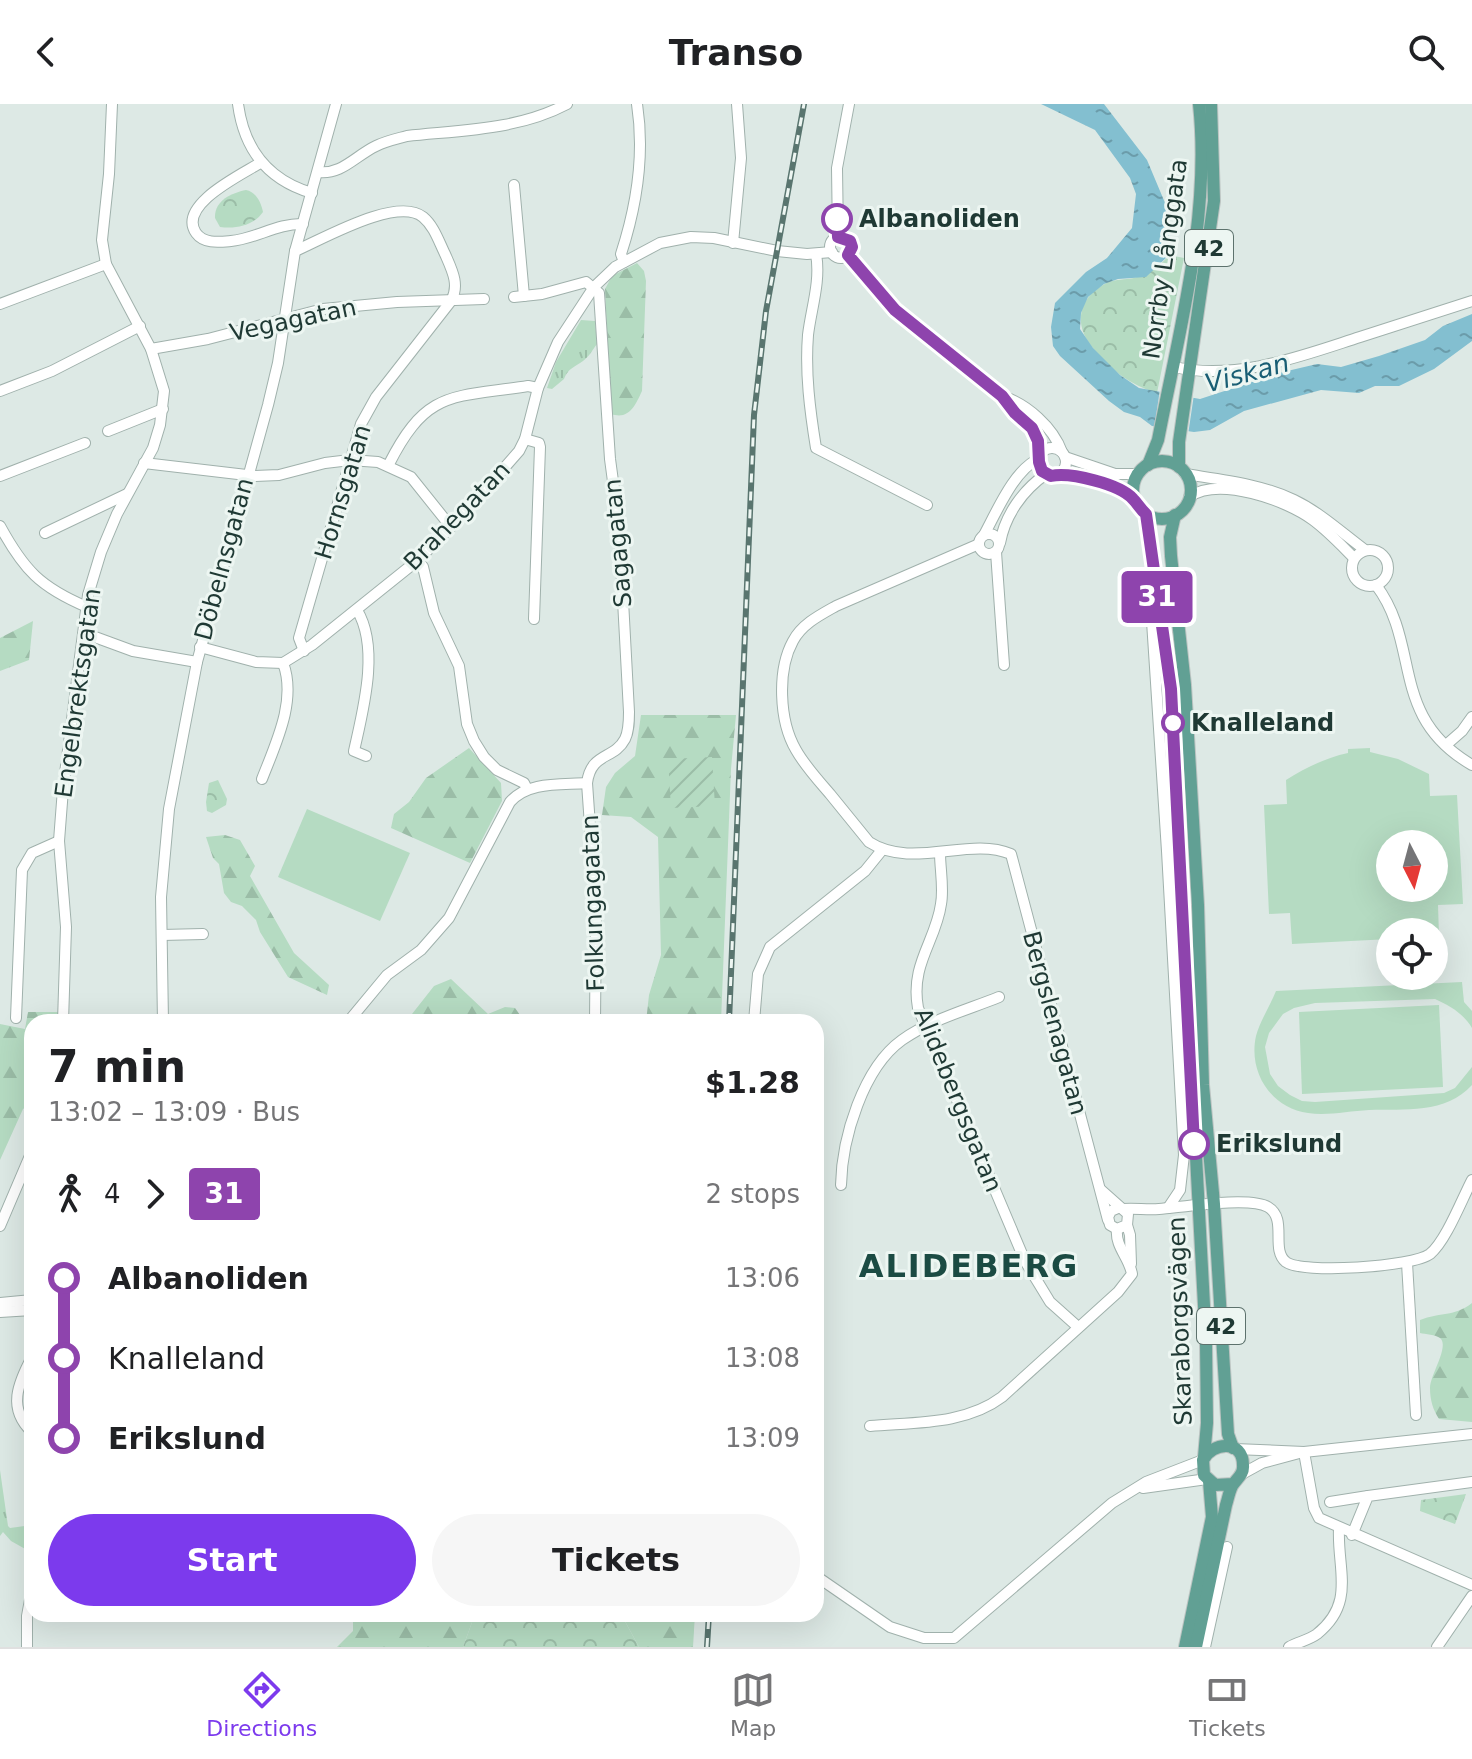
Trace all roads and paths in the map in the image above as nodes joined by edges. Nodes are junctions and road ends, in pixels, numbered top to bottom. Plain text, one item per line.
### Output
1 (112, 104) edge
2 (238, 104) edge
3 (336, 104) edge
4 (567, 104) edge
5 (637, 104) edge
6 (737, 104) edge
7 (849, 104) edge
8 (1199, 104) edge
9 (1211, 104) edge
10 (260, 163) junction
11 (318, 172) junction
12 (514, 185) dead end
13 (312, 193) junction
14 (303, 224) junction
15 (838, 237) junction
16 (733, 243) junction
17 (295, 251) junction
18 (832, 252) junction
19 (816, 254) junction
20 (848, 255) junction
21 (624, 262) junction
22 (106, 264) junction
23 (594, 287) junction
24 (484, 299) dead end
25 (451, 301) junction
26 (1472, 301) edge
27 (0, 304) edge
28 (284, 318) junction
29 (140, 326) junction
30 (151, 349) junction
31 (1174, 367) junction
32 (1190, 371) junction
33 (538, 388) junction
34 (0, 391) edge
35 (1002, 396) junction
36 (163, 409) junction
37 (108, 431) dead end
38 (525, 439) junction
39 (85, 443) dead end
40 (1064, 454) junction
41 (1039, 458) junction
42 (350, 460) junction
43 (144, 463) junction
44 (389, 464) junction
45 (1143, 469) junction
46 (1182, 471) junction
47 (1046, 474) junction
48 (1059, 474) junction
49 (0, 476) edge
50 (247, 476) junction
51 (127, 494) junction
52 (1189, 497) junction
53 (1135, 499) junction
54 (927, 505) dead end
55 (1146, 514) junction
56 (1175, 515) junction
57 (0, 526) edge
58 (451, 527) junction
59 (45, 533) dead end
60 (981, 539) junction
61 (998, 548) junction
62 (1365, 550) junction
63 (1354, 558) junction
64 (418, 560) junction
65 (1376, 585) junction
66 (1155, 587) junction
67 (87, 607) junction
68 (357, 610) junction
69 (534, 619) dead end
70 (84, 633) junction
71 (200, 647) junction
72 (304, 651) junction
73 (197, 662) junction
74 (283, 663) junction
75 (1004, 665) dead end
76 (1472, 717) edge
77 (1446, 745) junction
78 (366, 756) dead end
79 (1472, 765) edge
80 (262, 779) dead end
81 (587, 783) junction
82 (527, 789) junction
83 (59, 841) junction
84 (882, 850) junction
85 (940, 853) junction
86 (203, 934) dead end
87 (162, 935) junction
88 (999, 997) dead end
89 (63, 1014) edge
90 (163, 1014) edge
91 (355, 1014) edge
92 (595, 1014) edge
93 (755, 1014) edge
94 (16, 1018) dead end
95 (925, 1027) junction
96 (24, 1170) edge
97 (1472, 1180) edge
98 (841, 1185) dead end
99 (1101, 1190) junction
100 (1214, 1204) junction
101 (1198, 1205) junction
102 (1168, 1208) junction
103 (1120, 1209) junction
104 (1154, 1209) junction
105 (1108, 1220) junction
106 (1124, 1225) junction
107 (0, 1226) edge
108 (1407, 1263) junction
109 (24, 1301) edge
110 (0, 1303) edge
111 (24, 1310) edge
112 (0, 1312) edge
113 (1078, 1327) junction
114 (24, 1371) edge
115 (1416, 1415) dead end
116 (24, 1423) edge
117 (870, 1426) dead end
118 (1472, 1434) edge
119 (1234, 1448) junction
120 (1304, 1452) junction
121 (1203, 1458) junction
122 (1237, 1479) junction
123 (1208, 1480) junction
124 (1472, 1482) edge
125 (1137, 1488) junction
126 (1368, 1496) junction
127 (1330, 1502) dead end
128 (1339, 1529) junction
129 (1352, 1535) junction
130 (1227, 1547) dead end
131 (824, 1582) edge
132 (1472, 1585) edge
133 (1472, 1596) edge
134 (27, 1622) edge
135 (27, 1647) edge
136 (1185, 1647) edge
137 (1196, 1647) edge
138 (1205, 1647) edge
139 (1289, 1647) edge
140 (1437, 1647) edge

1 - 22 street, Engelbrektsgatan
2 - 10 street
3 - 11 street, Döbelnsgatan
4 - 11 street
5 - 21 street
6 - 16 street
7 - 15 street
8 - 31 main road, Norrby Långgata / 42
9 - 32 main road, Norrby Långgata / 42
10 - 13 street
10 - 14 street
11 - 13 street, Döbelnsgatan
12 - 23 street
13 - 14 street, Döbelnsgatan
14 - 17 street, Döbelnsgatan
15 - 18 street
15 - 20 street
16 - 19 street
16 - 21 street, Brahegatan
17 - 25 street
17 - 28 street, Döbelnsgatan
18 - 19 street
18 - 20 street
19 - 54 street
20 - 35 street
21 - 23 street, Brahegatan
22 - 27 street
22 - 29 street, Engelbrektsgatan
23 - 33 street, Brahegatan
23 - 81 street, Sagagatan
24 - 25 street, Vegagatan
25 - 28 street, Vegagatan
25 - 42 street, Hornsgatan
26 - 32 street
28 - 30 street, Vegagatan
28 - 50 street, Döbelnsgatan
29 - 30 street, Engelbrektsgatan
29 - 34 street
30 - 36 street, Engelbrektsgatan
31 - 32 street
31 - 45 main road, Norrby Långgata / 42
32 - 46 main road, Norrby Långgata / 42
33 - 38 street, Brahegatan
33 - 44 street
35 - 40 street
35 - 41 street
36 - 37 street
36 - 43 street, Engelbrektsgatan
38 - 58 street, Brahegatan
38 - 69 street
39 - 49 street
40 - 41 street
40 - 45 street
40 - 48 street
41 - 47 street
41 - 60 street
42 - 44 street
42 - 50 street
42 - 72 street, Hornsgatan
43 - 50 street
43 - 51 street, Engelbrektsgatan
44 - 58 street
45 - 46 main road
45 - 53 main road, 42
46 - 52 main road, 42
46 - 62 street
47 - 48 street
47 - 61 street
48 - 53 street
50 - 71 street, Döbelnsgatan
51 - 59 street
51 - 67 street, Engelbrektsgatan
52 - 56 main road
52 - 63 street
53 - 55 main road, 42
55 - 56 main road
55 - 66 main road, Skaraborgsvägen / 42
56 - 100 main road, Skaraborgsvägen / 42
57 - 67 street
58 - 64 street, Brahegatan
60 - 61 street
60 - 61 street
60 - 84 street
61 - 75 street
62 - 63 street
62 - 65 street
63 - 65 street
64 - 68 street, Brahegatan
64 - 82 street
65 - 77 street
66 - 101 main road, Skaraborgsvägen / 42
66 - 102 street
67 - 70 street, Engelbrektsgatan
68 - 72 street, Brahegatan
68 - 78 street
70 - 73 street
70 - 83 street, Engelbrektsgatan
71 - 73 street, Döbelnsgatan
71 - 74 street
72 - 74 street, Brahegatan
73 - 87 street, Döbelnsgatan
74 - 80 street
76 - 77 street
77 - 79 street
81 - 82 street
81 - 92 street, Folkungagatan
82 - 91 street
83 - 89 street, Engelbrektsgatan
83 - 94 street
84 - 85 street
84 - 93 street
85 - 95 street, Alidebergsgatan
85 - 99 street, Bergslenagatan
86 - 87 street
87 - 90 street, Döbelnsgatan
88 - 95 street
95 - 98 street
95 - 113 street, Alidebergsgatan
96 - 107 street
97 - 108 street
99 - 103 street, Bergslenagatan
99 - 105 street, Bergslenagatan
100 - 101 street
100 - 108 street
100 - 119 main road, Skaraborgsvägen / 42
101 - 102 street
101 - 121 main road, Skaraborgsvägen / 42
102 - 104 street
103 - 104 street
103 - 105 street
103 - 106 street
104 - 106 street
105 - 106 street
106 - 113 street
108 - 115 street
109 - 110 street
111 - 112 street
113 - 117 street
114 - 116 street
118 - 120 street
119 - 120 street
119 - 121 main road
119 - 122 main road, 42
120 - 122 street
120 - 128 street
121 - 123 main road, 42
121 - 125 street
122 - 123 main road
122 - 137 main road
123 - 125 street
123 - 136 main road, 42
124 - 126 street
125 - 131 street
126 - 127 street
126 - 129 street
128 - 129 street
128 - 139 street
129 - 132 street
130 - 138 street
133 - 140 street
134 - 135 street

